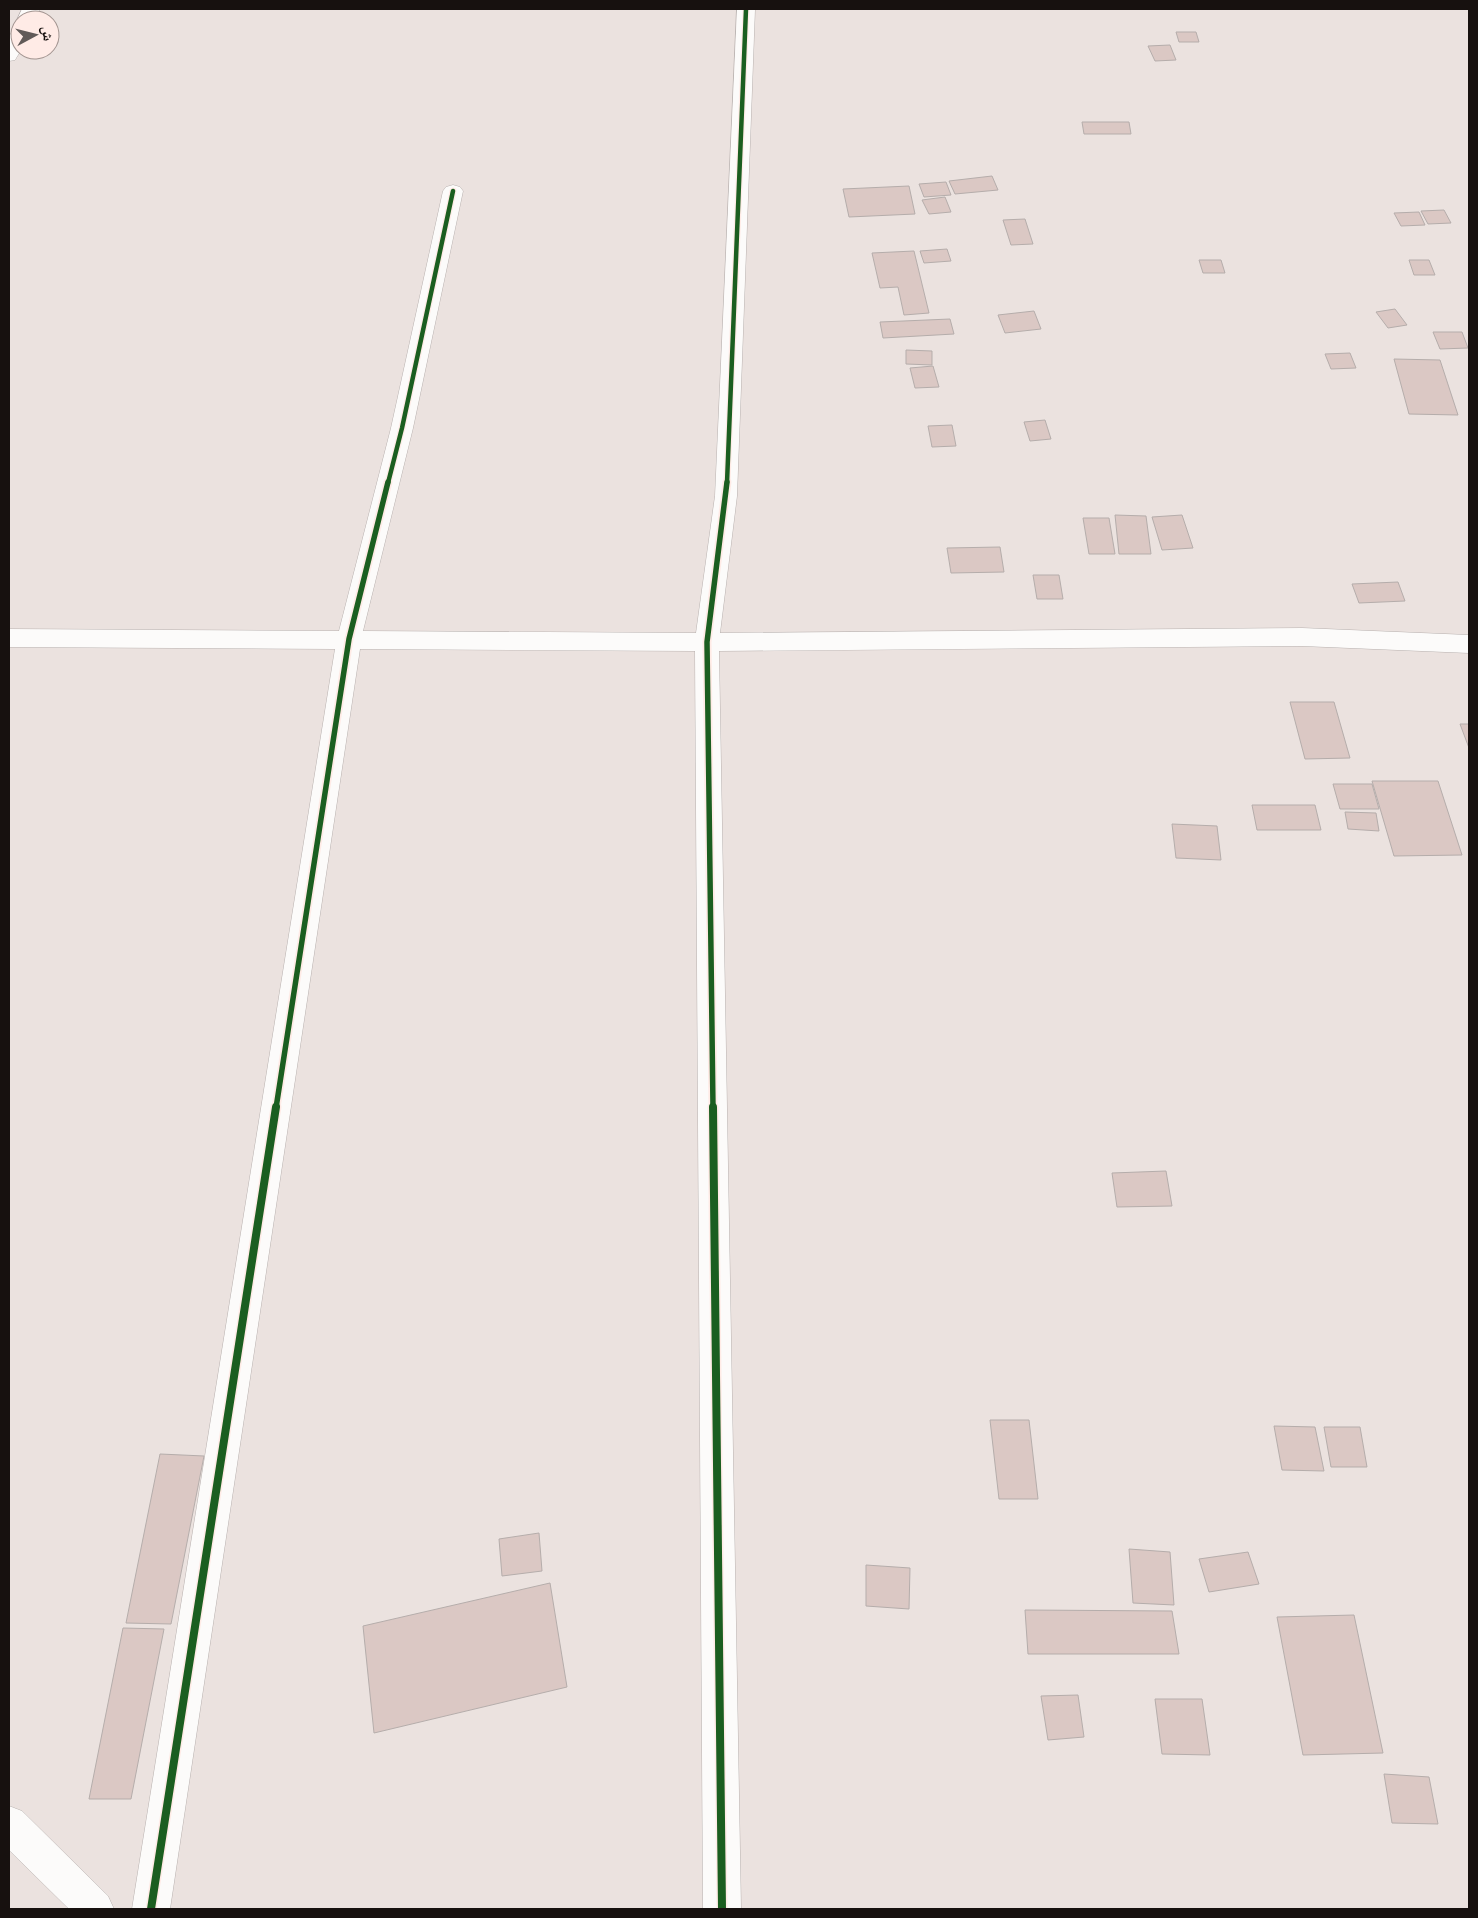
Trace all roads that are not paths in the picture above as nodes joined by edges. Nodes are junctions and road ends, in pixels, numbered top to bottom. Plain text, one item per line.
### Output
1 (746, 9) edge
2 (453, 191) dead end
3 (9, 638) edge
4 (349, 639) junction
5 (707, 642) junction
6 (1469, 644) edge
7 (9, 1824) edge
8 (95, 1909) edge
9 (150, 1909) edge
10 (722, 1909) edge

1 - 5 street
2 - 4 street
3 - 4 street
4 - 5 street
4 - 9 street
5 - 6 street
5 - 10 street
7 - 8 street

